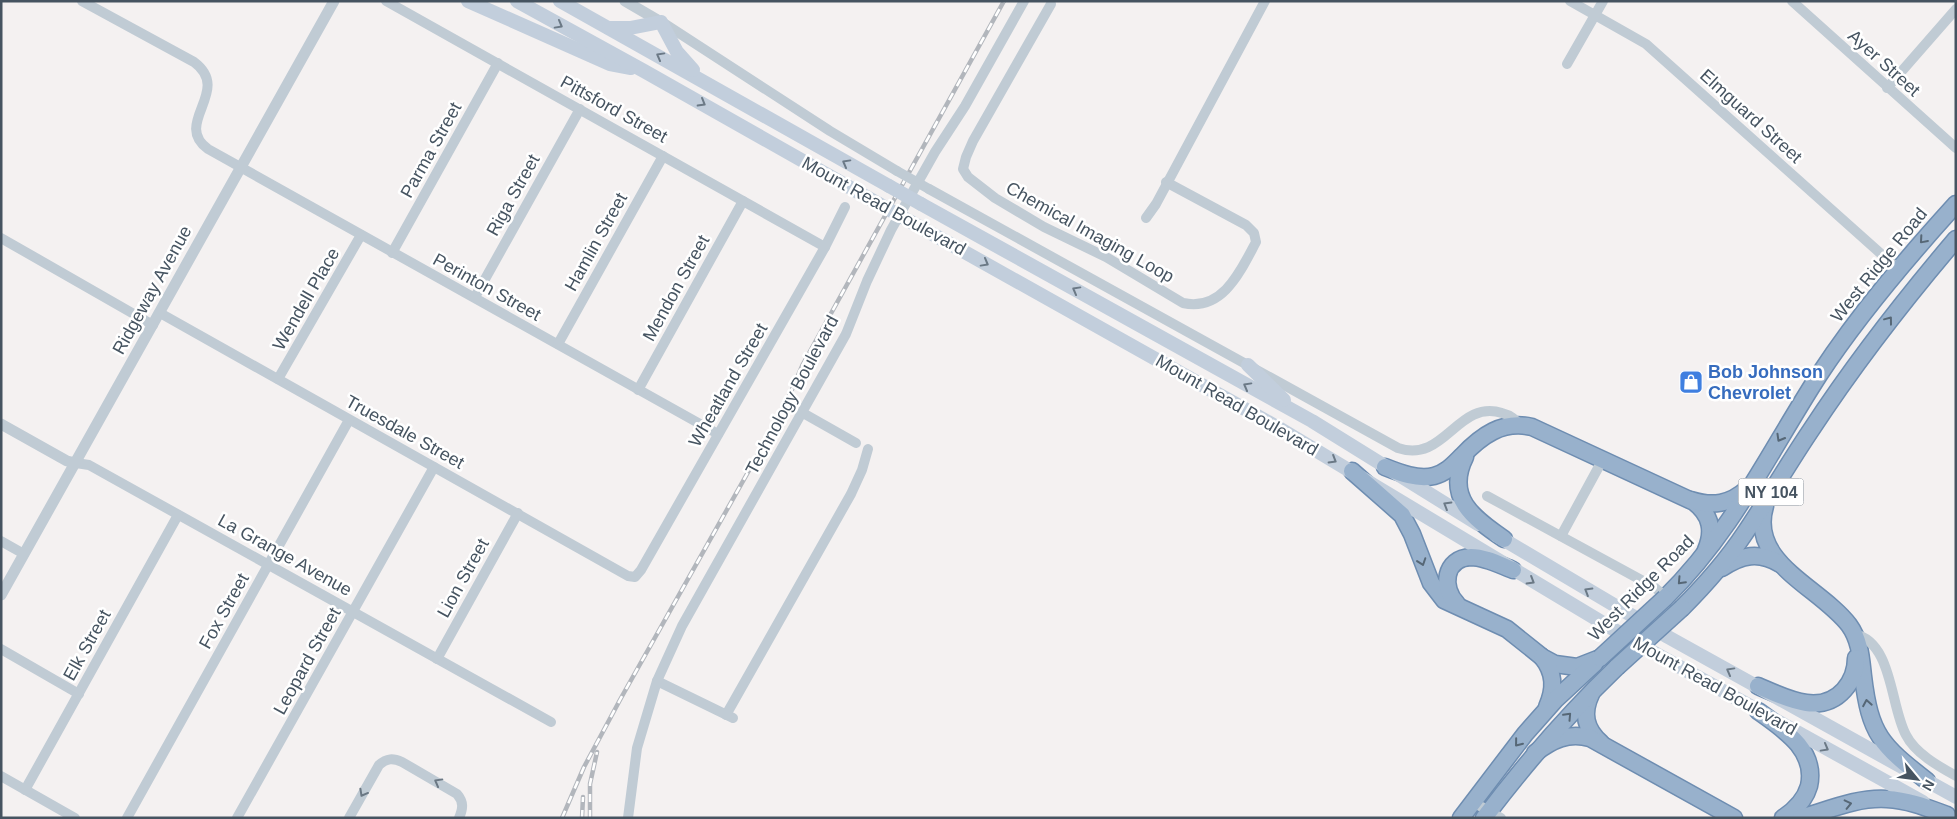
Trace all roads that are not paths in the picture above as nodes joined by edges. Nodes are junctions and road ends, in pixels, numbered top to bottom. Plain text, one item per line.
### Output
1 (82, 1) edge
2 (334, 1) edge
3 (386, 1) edge
4 (468, 1) edge
5 (517, 1) edge
6 (560, 1) edge
7 (625, 1) edge
8 (1024, 1) edge
9 (1265, 1) edge
10 (1570, 1) edge
11 (1603, 1) edge
12 (1792, 1) edge
13 (1052, 4) dead end
14 (1956, 10) edge
15 (1595, 15) junction
16 (661, 22) junction
17 (609, 28) junction
18 (498, 63) junction
19 (1567, 64) dead end
20 (644, 71) junction
21 (1887, 88) junction
22 (718, 89) junction
23 (580, 109) junction
24 (1956, 148) edge
25 (663, 156) junction
26 (241, 168) junction
27 (1166, 182) junction
28 (743, 201) junction
29 (1956, 204) edge
30 (845, 207) dead end
31 (1146, 218) dead end
32 (361, 235) junction
33 (1, 238) edge
34 (1956, 239) edge
35 (825, 247) junction
36 (392, 253) junction
37 (1898, 270) junction
38 (475, 298) junction
39 (160, 313) junction
40 (153, 325) junction
41 (558, 344) junction
42 (1834, 353) junction
43 (1248, 365) junction
44 (278, 380) junction
45 (638, 390) junction
46 (803, 413) junction
47 (349, 420) junction
48 (1312, 421) junction
49 (1, 424) edge
50 (1520, 426) junction
51 (718, 434) junction
52 (856, 443) dead end
53 (1473, 444) junction
54 (868, 449) dead end
55 (1603, 459) junction
56 (76, 463) junction
57 (434, 467) junction
58 (1386, 467) junction
59 (1352, 471) junction
60 (1781, 476) junction
61 (1757, 479) junction
62 (1769, 495) junction
63 (1487, 496) dead end
64 (1686, 498) junction
65 (518, 513) junction
66 (178, 515) junction
67 (1562, 536) junction
68 (1504, 539) junction
69 (1, 542) edge
70 (24, 554) junction
71 (1698, 564) junction
72 (268, 565) junction
73 (1513, 570) junction
74 (1788, 570) junction
75 (635, 577) joint
76 (1705, 583) junction
77 (1, 595) edge
78 (1665, 598) junction
79 (1465, 610) junction
80 (353, 612) junction
81 (1854, 634) junction
82 (1, 649) edge
83 (437, 658) junction
84 (1542, 658) junction
85 (1600, 658) junction
86 (657, 681) junction
87 (1758, 686) junction
88 (1593, 689) junction
89 (78, 694) junction
90 (1758, 711) junction
91 (1541, 716) junction
92 (551, 722) dead end
93 (1603, 744) junction
94 (1535, 753) junction
95 (1, 776) edge
96 (1956, 776) edge
97 (1927, 781) junction
98 (25, 790) junction
99 (1956, 797) edge
100 (1473, 802) junction
101 (1491, 816) edge
102 (1949, 816) edge
103 (75, 818) edge
104 (127, 818) edge
105 (237, 818) edge
106 (349, 818) edge
107 (459, 818) edge
108 (628, 818) edge
109 (1460, 818) edge
110 (1734, 818) edge
111 (1783, 818) edge
112 (1801, 818) edge

1 - 26 street, Perinton Street
2 - 26 street, Ridgeway Avenue
3 - 18 street, Pittsford Street
4 - 20 main road
5 -> 20 main road, Mount Read Boulevard
6 - 17 main road, Mount Read Boulevard
7 - 16 street, Mount Read Boulevard
8 - 46 street, Technology Boulevard
9 - 27 street
10 - 15 street, Elmguard Street
11 - 15 street
12 - 21 street, Ayer Street
13 - 27 street, Chemical Imaging Loop
14 - 21 street
15 - 19 street
15 - 37 street, Elmguard Street
16 - 17 main road
16 - 22 main road
16 - 43 street, Mount Read Boulevard, bridge
22 -> 17 main road, Mount Read Boulevard
18 - 23 street, Pittsford Street
18 - 36 street, Parma Street
20 -> 59 main road, Mount Read Boulevard, bridge
21 - 24 street, Ayer Street
48 -> 22 main road, Mount Read Boulevard, bridge
23 - 25 street, Pittsford Street
23 - 38 street, Riga Street
25 - 28 street, Pittsford Street
25 - 41 street, Hamlin Street
26 - 32 street, Perinton Street
26 - 39 street, Ridgeway Avenue
27 - 31 street
28 - 35 street, Pittsford Street
28 - 45 street, Mendon Street
29 -> 37 highway, West Ridge Road / NY 104
30 - 35 street, Wheatland Street
32 - 36 street, Perinton Street
32 - 44 street, Wendell Place
33 - 40 street
60 -> 34 highway, NY 104
35 - 51 street, Wheatland Street
36 - 38 street, Perinton Street
37 - 42 highway, West Ridge Road / NY 104
38 - 41 street, Perinton Street
39 - 40 street, Ridgeway Avenue
39 - 44 street, Truesdale Street
40 - 56 street, Ridgeway Avenue
41 - 45 street, Perinton Street
42 - 60 highway
42 -> 61 highway, West Ridge Road / NY 104
43 - 48 main road
43 - 50 street, Mount Read Boulevard
44 - 47 street, Truesdale Street
45 - 51 street, Perinton Street
46 - 52 street
46 - 86 street, Technology Boulevard
47 - 57 street, Truesdale Street
47 - 72 street, Fox Street
48 - 58 main road, Mount Read Boulevard
49 - 56 street, La Grange Avenue
50 - 53 highway
50 - 55 highway
51 - 75 street, Wheatland Street
53 - 58 highway
53 - 68 highway
54 - 86 street
55 - 64 highway
55 - 67 street
56 - 66 street, La Grange Avenue
56 - 70 street, Ridgeway Avenue
57 - 65 street, Truesdale Street
57 - 80 street, Leopard Street
68 -> 58 main road, Mount Read Boulevard
59 - 73 main road, Mount Read Boulevard
59 -> 79 highway
60 - 62 highway, NY 104
61 - 64 highway
61 - 71 highway, West Ridge Road / NY 104
62 - 74 highway
62 - 76 highway, NY 104
63 - 67 street
64 - 71 highway
65 - 75 street, Truesdale Street
65 - 83 street, Lion Street
66 - 72 street, La Grange Avenue
66 - 89 street, Elk Street
67 - 78 street
87 -> 68 main road, Mount Read Boulevard
69 - 70 street
70 - 77 street, Ridgeway Avenue
71 -> 78 highway, West Ridge Road / NY 104
72 - 80 street, La Grange Avenue
72 - 104 street, Fox Street
73 - 79 highway
73 -> 90 main road, Mount Read Boulevard
74 - 76 highway
74 - 81 highway
76 - 88 highway, NY 104, bridge
78 - 85 highway, West Ridge Road / NY 104, bridge
79 - 84 highway
80 - 83 street, La Grange Avenue
80 - 105 street, Leopard Street
81 - 87 highway
81 - 96 street
97 -> 81 highway
82 - 89 street
83 - 92 street, La Grange Avenue
84 - 85 highway
84 - 91 highway
85 - 91 highway, West Ridge Road / NY 104
86 - 108 street, Technology Boulevard
87 - 97 main road, Mount Read Boulevard
88 - 93 highway
94 -> 88 highway, NY 104
89 - 98 street, Elk Street
90 -> 102 main road, Mount Read Boulevard
90 - 111 highway
91 -> 100 highway, West Ridge Road / NY 104
93 - 94 highway
93 - 110 highway
94 - 101 highway, NY 104
95 - 98 street
97 - 99 main road, Mount Read Boulevard
98 - 103 street
100 - 101 street
100 - 109 highway, West Ridge Road / NY 104
112 -> 102 highway
107 -> 106 street

